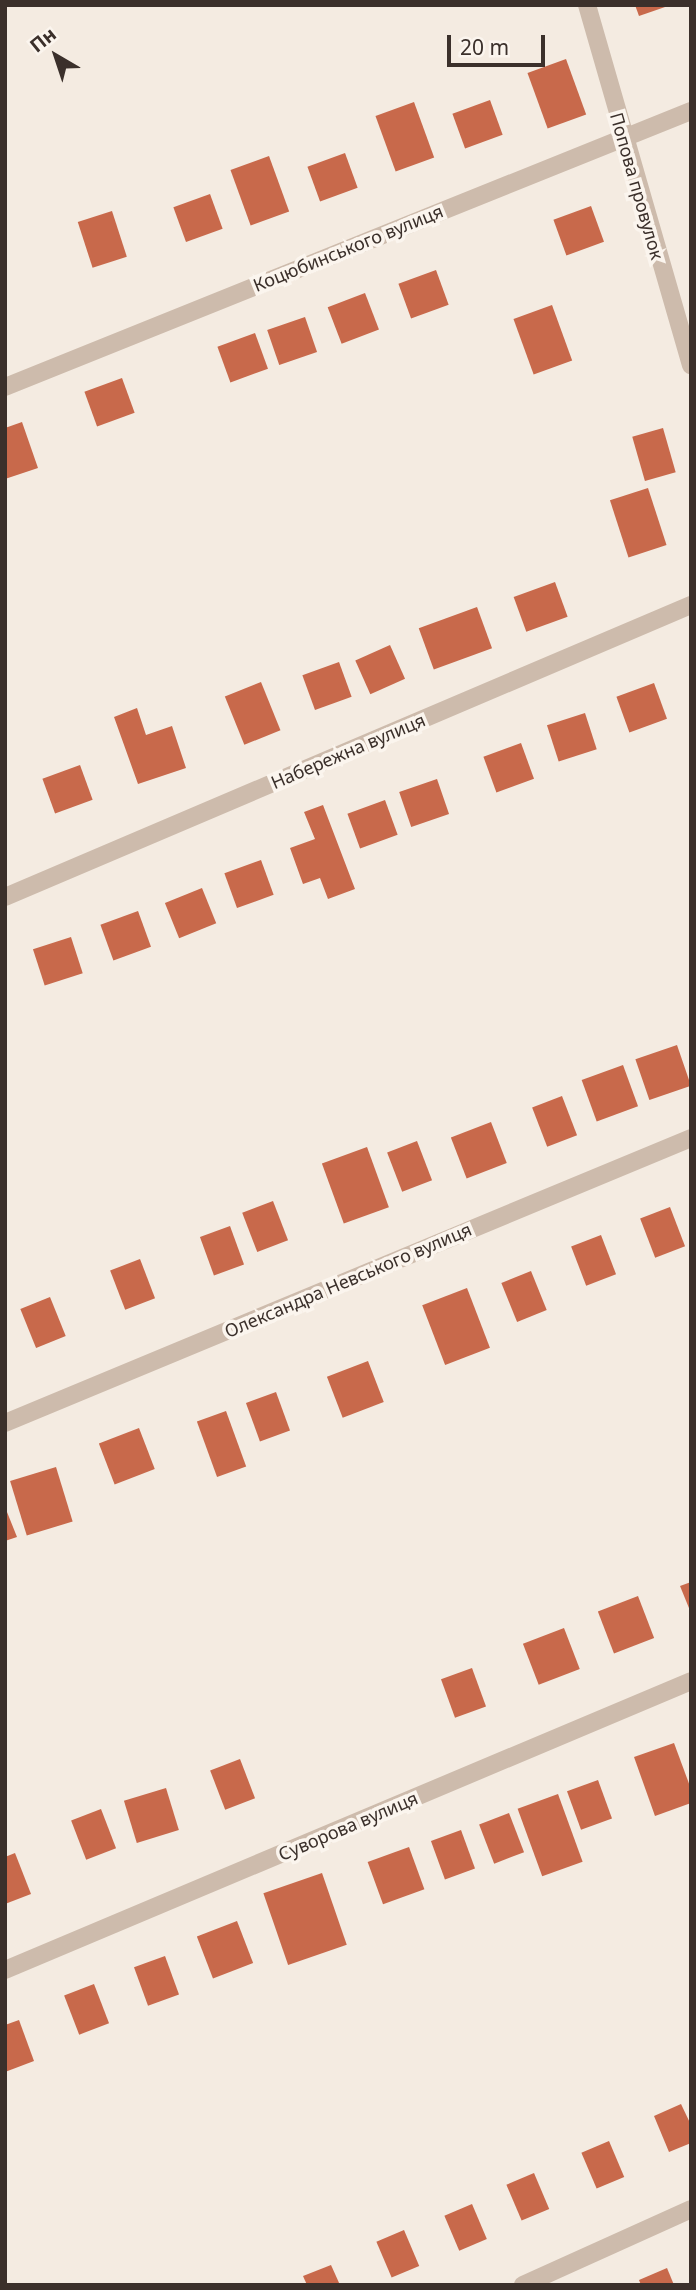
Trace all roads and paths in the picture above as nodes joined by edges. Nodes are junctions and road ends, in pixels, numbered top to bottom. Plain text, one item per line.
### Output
1 (587, 5) edge
2 (691, 111) edge
3 (622, 137) junction
4 (691, 365) edge
5 (5, 387) edge
6 (691, 605) edge
7 (5, 897) edge
8 (691, 1138) edge
9 (5, 1423) edge
10 (691, 1681) edge
11 (5, 1970) edge
12 (691, 2209) edge
13 (523, 2285) edge

1 - 3 street, Попова провулок
2 - 3 street, Коцюбинського вулиця
3 - 4 street, Попова провулок
3 - 5 street, Коцюбинського вулиця
6 - 7 street, Набережна вулиця
8 - 9 street, Олександра Невського вулиця
10 - 11 street, Суворова вулиця
12 - 13 street

